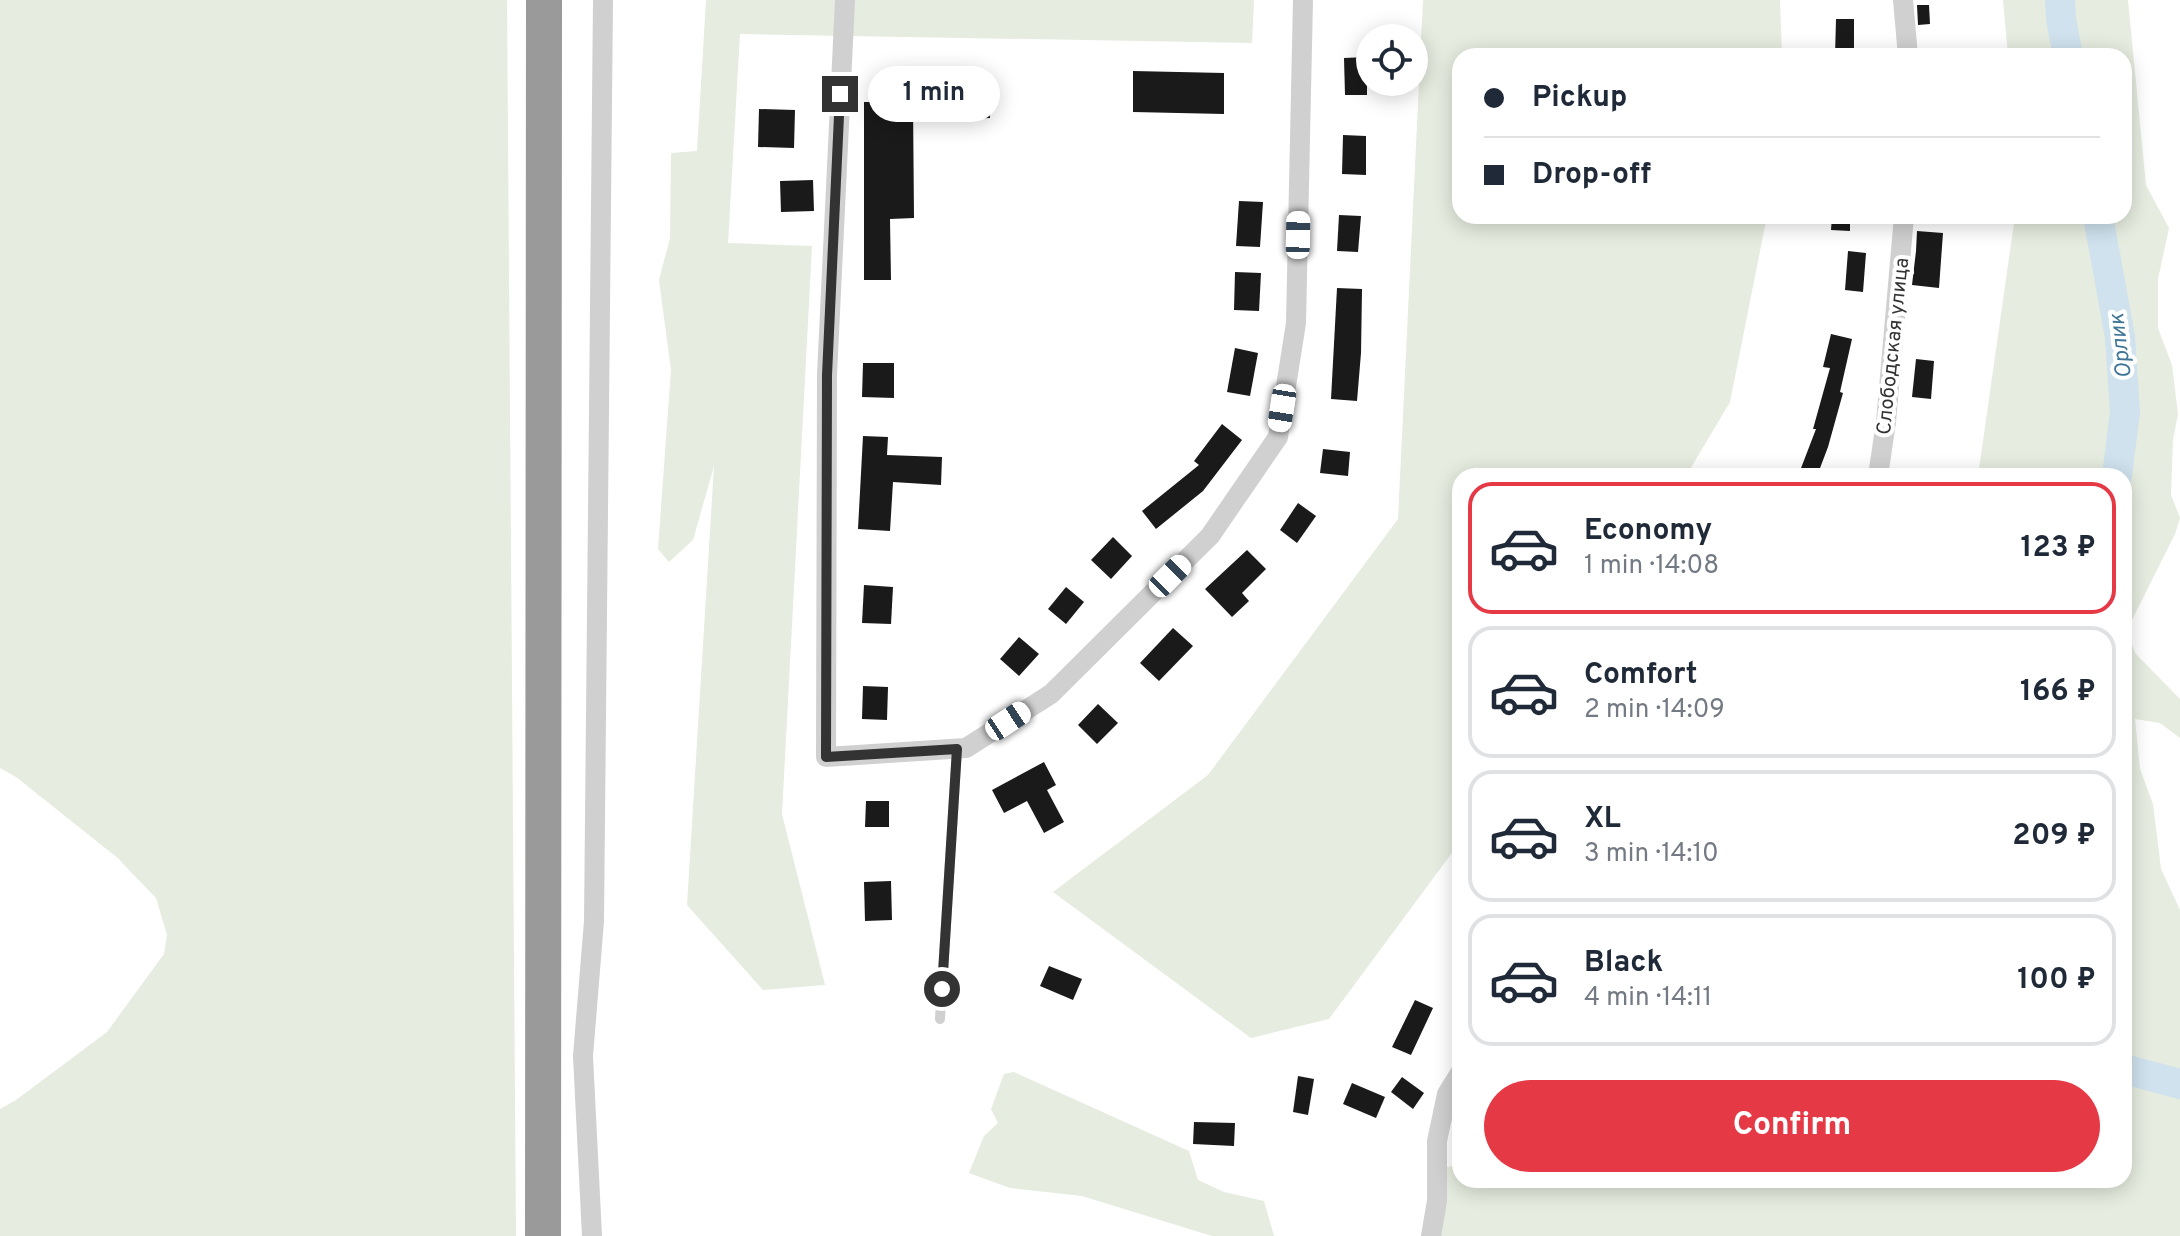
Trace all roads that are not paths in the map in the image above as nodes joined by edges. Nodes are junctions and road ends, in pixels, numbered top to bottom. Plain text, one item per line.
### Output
1 (544, 0) edge
2 (603, 0) edge
3 (845, 0) edge
4 (1303, 0) edge
5 (1903, 0) edge
6 (1907, 48) edge
7 (1903, 224) edge
8 (1879, 468) edge
9 (957, 749) junction
10 (940, 1019) dead end
11 (1452, 1086) edge
12 (543, 1236) edge
13 (592, 1236) edge
14 (1431, 1236) edge

1 - 12 highway
2 - 13 street
3 - 9 street
4 - 9 street
5 - 6 street
7 - 8 street, Слободская улица
9 - 10 lane
11 - 14 street

